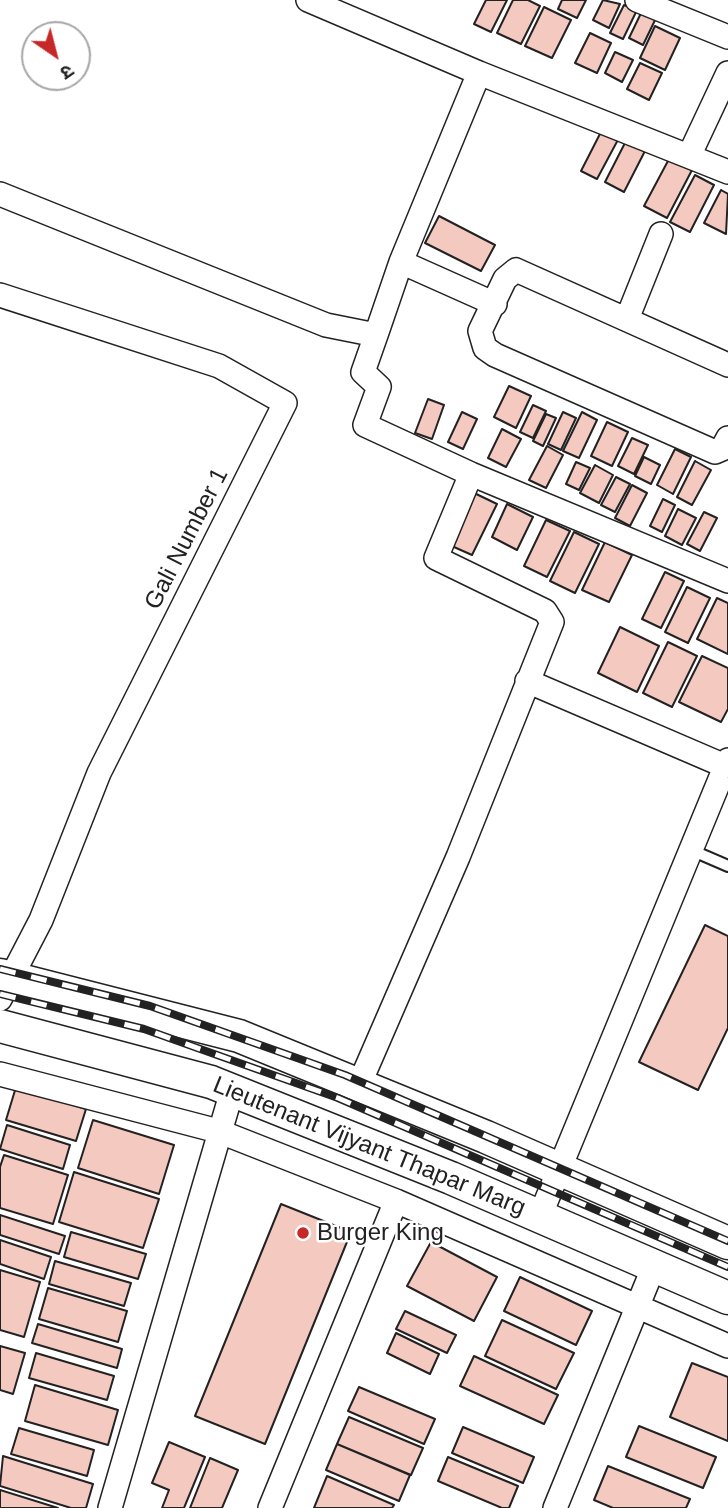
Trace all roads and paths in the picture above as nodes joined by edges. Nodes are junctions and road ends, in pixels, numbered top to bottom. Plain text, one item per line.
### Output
1 (308, 0) edge
2 (636, 0) edge
3 (680, 9) edge
4 (728, 37) edge
5 (479, 73) junction
6 (728, 74) edge
7 (689, 156) junction
8 (728, 172) edge
9 (0, 194) edge
10 (661, 233) dead end
11 (401, 262) junction
12 (0, 295) edge
13 (495, 304) junction
14 (627, 319) junction
15 (376, 335) junction
16 (728, 365) edge
17 (728, 438) edge
18 (471, 474) junction
19 (728, 581) edge
20 (527, 681) junction
21 (727, 763) edge
22 (691, 850) junction
23 (728, 866) edge
24 (4, 984) edge
25 (0, 1027) edge
26 (0, 1074) edge
27 (359, 1085) junction
28 (232, 1091) junction
29 (218, 1131) junction
30 (559, 1169) junction
31 (396, 1201) junction
32 (540, 1216) junction
33 (728, 1242) edge
34 (654, 1266) junction
35 (728, 1298) edge
36 (638, 1305) junction
37 (728, 1346) edge
38 (110, 1508) edge
39 (270, 1508) edge
40 (555, 1508) edge

1 - 5 street
2 - 3 street
3 - 4 street
5 - 7 street
5 - 11 street
6 - 7 street
7 - 8 street
9 - 15 street
10 - 14 street
11 - 13 street
11 - 15 street
12 - 24 street, Gali Number 1
13 - 14 street
13 - 17 street
14 - 16 street
15 - 18 street
18 - 19 street
18 - 20 street
20 - 21 street
20 - 27 street
21 - 22 street
22 - 23 lane
22 - 30 street
24 - 27 main road
25 - 28 main road, Lieutenant Vijyant Thapar Marg
26 - 29 street
27 - 30 main road
28 - 29 street
28 - 32 main road, Lieutenant Vijyant Thapar Marg
29 - 31 street
29 - 38 street
30 - 32 street
30 - 33 main road
31 - 36 street
31 - 39 street
32 - 34 main road, Lieutenant Vijyant Thapar Marg
34 - 35 main road, Lieutenant Vijyant Thapar Marg
34 - 36 street
36 - 37 street
36 - 40 street

